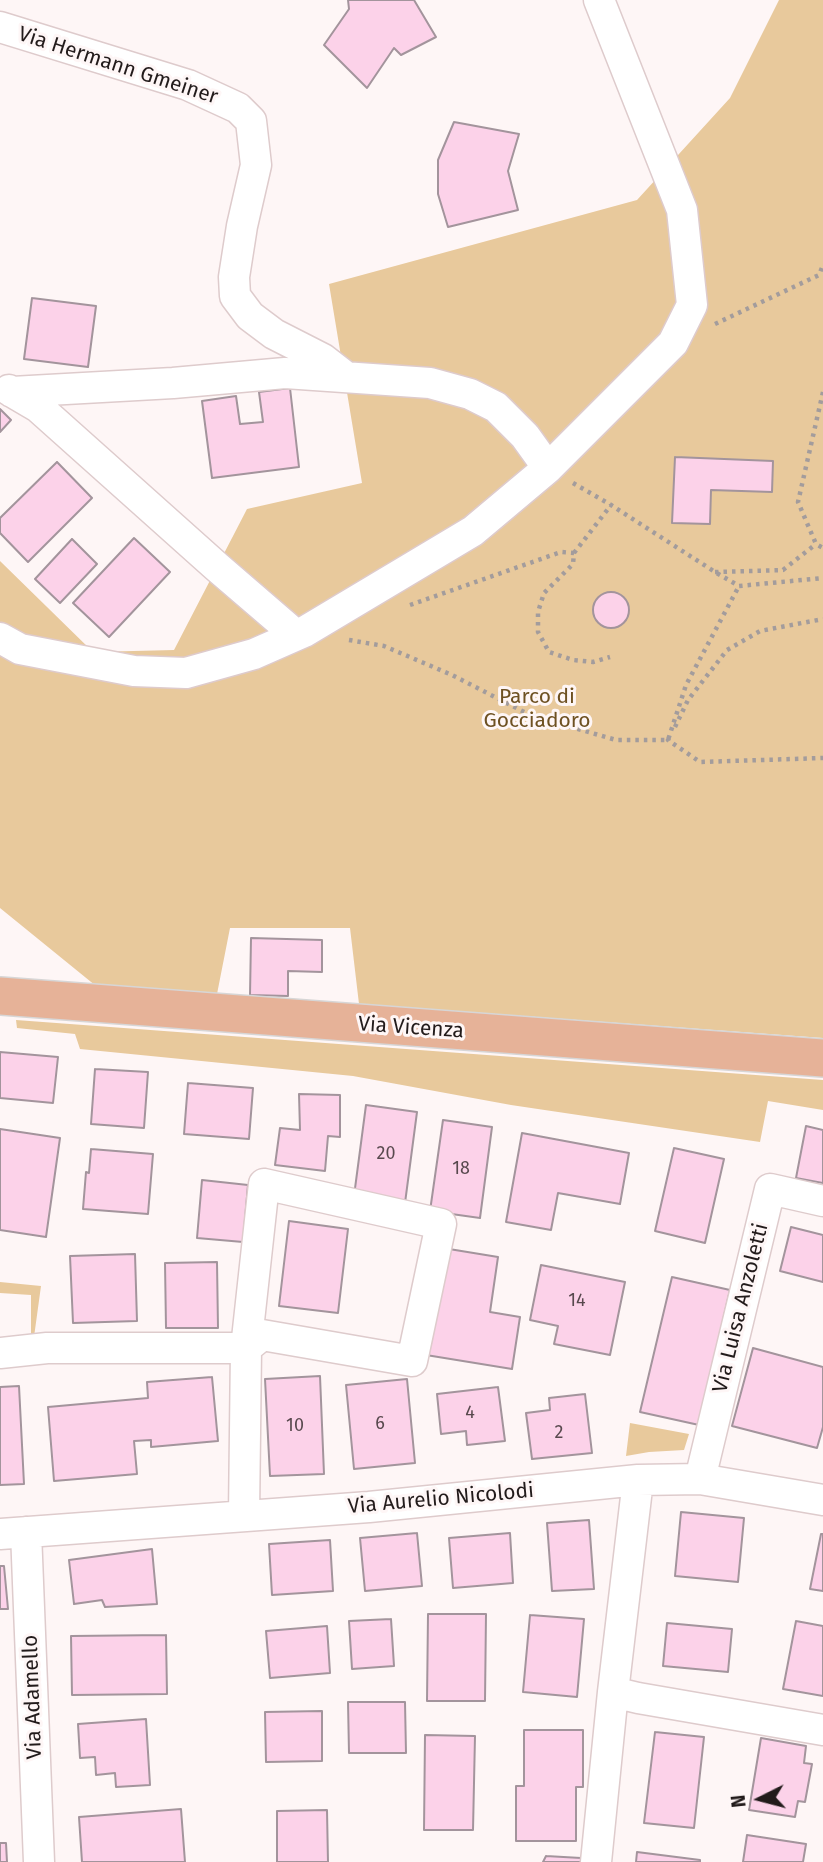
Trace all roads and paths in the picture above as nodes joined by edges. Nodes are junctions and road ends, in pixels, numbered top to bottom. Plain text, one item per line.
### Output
1 (598, 0) edge
2 (0, 27) edge
3 (823, 265) edge
4 (819, 275) junction
5 (823, 280) edge
6 (673, 343) junction
7 (345, 376) junction
8 (6, 388) edge
9 (823, 392) edge
10 (548, 468) junction
11 (611, 505) junction
12 (816, 544) junction
13 (823, 548) edge
14 (574, 552) junction
15 (715, 572) junction
16 (823, 578) edge
17 (739, 586) junction
18 (402, 608) dead end
19 (823, 619) edge
20 (300, 633) junction
21 (0, 638) edge
22 (610, 657) dead end
23 (668, 740) junction
24 (823, 758) edge
25 (0, 996) edge
26 (823, 1058) edge
27 (823, 1201) edge
28 (246, 1348) junction
29 (0, 1353) edge
30 (700, 1479) junction
31 (638, 1480) junction
32 (823, 1500) edge
33 (244, 1516) junction
34 (13, 1533) edge
35 (613, 1692) junction
36 (823, 1730) edge
37 (39, 1862) edge
38 (596, 1862) edge

1 - 6 street
2 - 7 street, Via Hermann Gmeiner
3 - 4 path
4 - 5 path
4 - 6 path
6 - 10 street
7 - 8 street
7 - 10 street
8 - 20 street
9 - 12 path
10 - 11 path
10 - 20 street
11 - 14 path
11 - 15 path
12 - 13 path
12 - 15 path
14 - 18 path
14 - 22 path
15 - 17 path
16 - 17 path
17 - 23 path
19 - 23 path
20 - 21 street
20 - 23 path
23 - 24 path
25 - 26 main road, Via Vicenza
27 - 30 street, Via Luisa Anzoletti
28 - 28 street
28 - 29 street
28 - 33 street
30 - 31 street
30 - 32 street
31 - 33 street, Via Aurelio Nicolodi
31 - 35 street
33 - 34 street, Via Aurelio Nicolodi
34 - 37 street, Via Adamello
35 - 36 street
35 - 38 street

